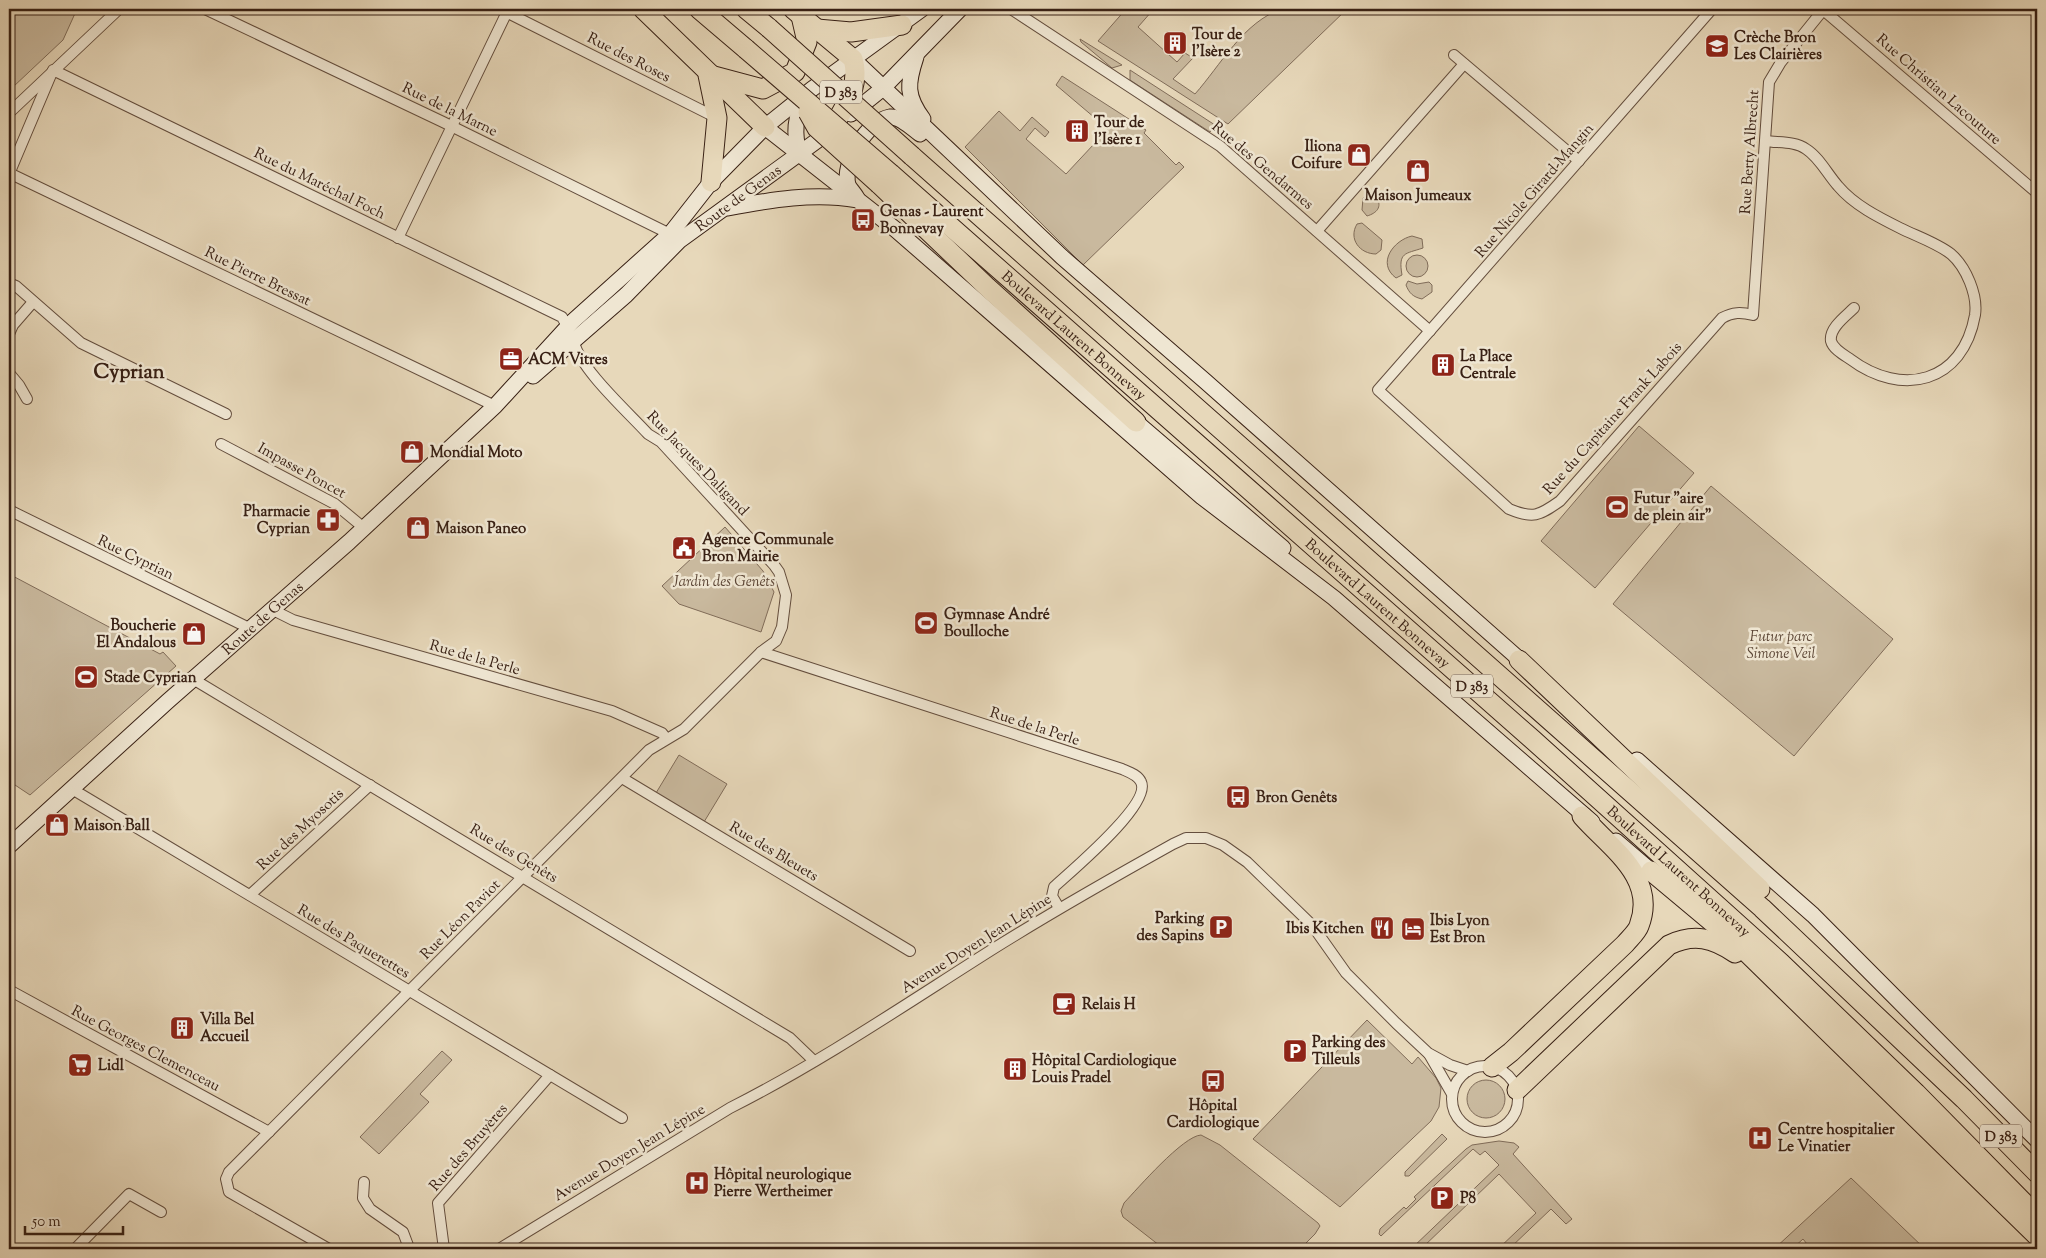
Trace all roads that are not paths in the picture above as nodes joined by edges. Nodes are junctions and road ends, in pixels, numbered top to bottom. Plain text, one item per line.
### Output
1 (119, 9) edge
2 (205, 9) edge
3 (643, 9) edge
4 (699, 9) edge
5 (746, 9) edge
6 (922, 9) edge
7 (960, 9) edge
8 (1012, 9) edge
9 (1712, 9) edge
10 (1823, 9) edge
11 (504, 10) edge
12 (797, 13) edge
13 (902, 25) junction
14 (817, 29) junction
15 (917, 54) junction
16 (1454, 55) dead end
17 (852, 60) junction
18 (1464, 64) junction
19 (53, 70) junction
20 (708, 75) junction
21 (882, 89) junction
22 (806, 92) junction
23 (9, 113) edge
24 (717, 118) junction
25 (452, 126) junction
26 (765, 128) junction
27 (831, 130) junction
28 (937, 139) junction
29 (1766, 141) junction
30 (798, 154) junction
31 (1578, 161) junction
32 (9, 173) edge
33 (885, 179) junction
34 (711, 182) junction
35 (2037, 193) edge
36 (994, 195) junction
37 (858, 200) junction
38 (724, 209) junction
39 (1317, 231) junction
40 (675, 237) junction
41 (398, 238) junction
42 (629, 269) junction
43 (9, 283) edge
44 (626, 295) junction
45 (33, 302) junction
46 (1854, 308) dead end
47 (1753, 315) joint
48 (1430, 331) junction
49 (9, 334) edge
50 (571, 335) junction
51 (9, 373) edge
52 (1378, 390) joint
53 (27, 399) dead end
54 (495, 406) junction
55 (226, 414) dead end
56 (1136, 422) joint
57 (221, 444) dead end
58 (9, 510) edge
59 (364, 528) junction
60 (1334, 598) junction
61 (273, 610) junction
62 (250, 629) junction
63 (761, 652) junction
64 (1519, 660) junction
65 (193, 679) junction
66 (666, 738) junction
67 (622, 778) junction
68 (370, 785) junction
69 (72, 789) junction
70 (1582, 816) junction
71 (9, 846) edge
72 (1651, 870) joint
73 (521, 878) junction
74 (250, 895) junction
75 (1059, 908) junction
76 (910, 950) dead end
77 (1781, 987) junction
78 (9, 990) edge
79 (408, 992) junction
80 (1428, 1053) junction
81 (814, 1061) junction
82 (1492, 1067) junction
83 (1468, 1071) junction
84 (550, 1076) junction
85 (1517, 1090) junction
86 (1452, 1094) junction
87 (1964, 1099) junction
88 (622, 1118) dead end
89 (269, 1132) junction
90 (2037, 1140) edge
91 (2037, 1173) edge
92 (364, 1182) dead end
93 (161, 1212) dead end
94 (2037, 1216) edge
95 (2037, 1236) edge
96 (75, 1249) edge
97 (329, 1249) edge
98 (408, 1249) edge
99 (444, 1249) edge
100 (499, 1249) edge

1 - 19 street
2 - 25 street, Rue de la Marne
3 - 20 highway
4 - 22 highway, D 383, bridge
5 - 87 highway, Boulevard Laurent Bonnevay / D 383, bridge
6 - 13 main road, Route de Genas
7 - 15 main road, Route de Genas
8 - 39 street, Rue des Gendarmes
9 - 31 street, Rue Nicole Girard-Mangin
10 - 29 street, Rue Berty Albrecht
10 - 35 street, Rue Christian Lacouture
11 - 24 street, Rue des Roses
11 - 25 street
12 - 14 highway
12 - 20 highway
13 - 14 highway
13 - 17 main road, Route de Genas
14 - 17 highway
15 - 21 main road, Route de Genas
15 - 28 main road
16 - 18 street
17 - 21 main road
17 - 22 main road, Route de Genas
17 - 27 highway
18 - 31 street
18 - 39 street
19 - 23 street
19 - 32 street
19 - 41 street, Rue du Maréchal Foch
20 - 24 highway
20 - 26 highway
21 - 27 main road, Route de Genas
21 - 28 main road
22 - 26 main road, Route de Genas
22 - 30 main road
22 - 33 highway, bridge
24 - 34 highway
25 - 40 street, Rue de la Marne
25 - 41 street
26 - 30 main road
26 - 34 main road, Route de Genas
27 - 30 main road, Route de Genas
28 - 36 main road
29 - 46 street
29 - 47 street, Rue Berty Albrecht
30 - 37 main road
30 - 38 main road, Route de Genas
31 - 48 street, Rue Nicole Girard-Mangin
32 - 54 street, Rue Pierre Bressat
33 - 56 highway
33 - 94 highway, Boulevard Laurent Bonnevay / D 383
34 - 40 main road, Route de Genas
36 - 37 main road
36 - 64 main road
37 - 38 main road
37 - 60 main road
38 - 40 main road, Route de Genas
39 - 48 street, Rue des Gendarmes
40 - 42 main road, Route de Genas
40 - 44 main road, Route de Genas
41 - 50 street, Rue du Maréchal Foch
42 - 44 street
42 - 50 main road, Route de Genas
43 - 45 street
44 - 50 main road, Route de Genas
45 - 49 street
45 - 55 street
47 - 52 street, Rue du Capitaine Frank Labois
48 - 52 street, Rue Nicole Girard-Mangin
50 - 54 main road, Route de Genas
50 - 63 street, Rue Jacques Daligand
51 - 53 street
54 - 59 main road, Route de Genas
56 - 60 main road
57 - 59 street, Impasse Poncet
58 - 62 street, Rue Cyprian
59 - 61 main road, Route de Genas
60 - 70 main road
61 - 62 main road, Route de Genas
61 - 66 street, Rue de la Perle
62 - 65 main road, Route de Genas
63 - 66 street, Rue Jacques Daligand
63 - 75 street, Rue de la Perle
64 - 87 highway
64 - 90 main road
65 - 68 street, Rue des Genêts
65 - 69 main road, Route de Genas
66 - 67 street, Rue Léon Paviot
67 - 73 street, Rue Léon Paviot
67 - 76 street, Rue des Bleuets
68 - 73 street, Rue des Genêts
68 - 74 street, Rue des Myosotis
69 - 71 main road, Route de Genas
69 - 74 street, Rue des Paquerettes
70 - 72 main road
70 - 82 highway
72 - 77 highway
73 - 79 street, Rue Léon Paviot
73 - 81 street, Rue des Genêts
74 - 79 street, Rue des Paquerettes
75 - 80 street, Avenue Doyen Jean Lépine
75 - 81 street, Avenue Doyen Jean Lépine
77 - 85 highway
77 - 95 highway
78 - 89 street, Rue Georges Clemenceau
79 - 84 street, Rue des Paquerettes
79 - 89 street, Rue Léon Paviot
80 - 83 street, Avenue Doyen Jean Lépine
80 - 86 street, Avenue Doyen Jean Lépine
81 - 100 street, Avenue Doyen Jean Lépine
82 - 83 street
82 - 85 street
83 - 86 street
84 - 88 street, Rue des Paquerettes
84 - 99 street, Rue des Bruyères
85 - 86 street
87 - 91 highway, Boulevard Laurent Bonnevay / D 383
89 - 97 street, Rue Léon Paviot
92 - 98 street
93 - 96 street

